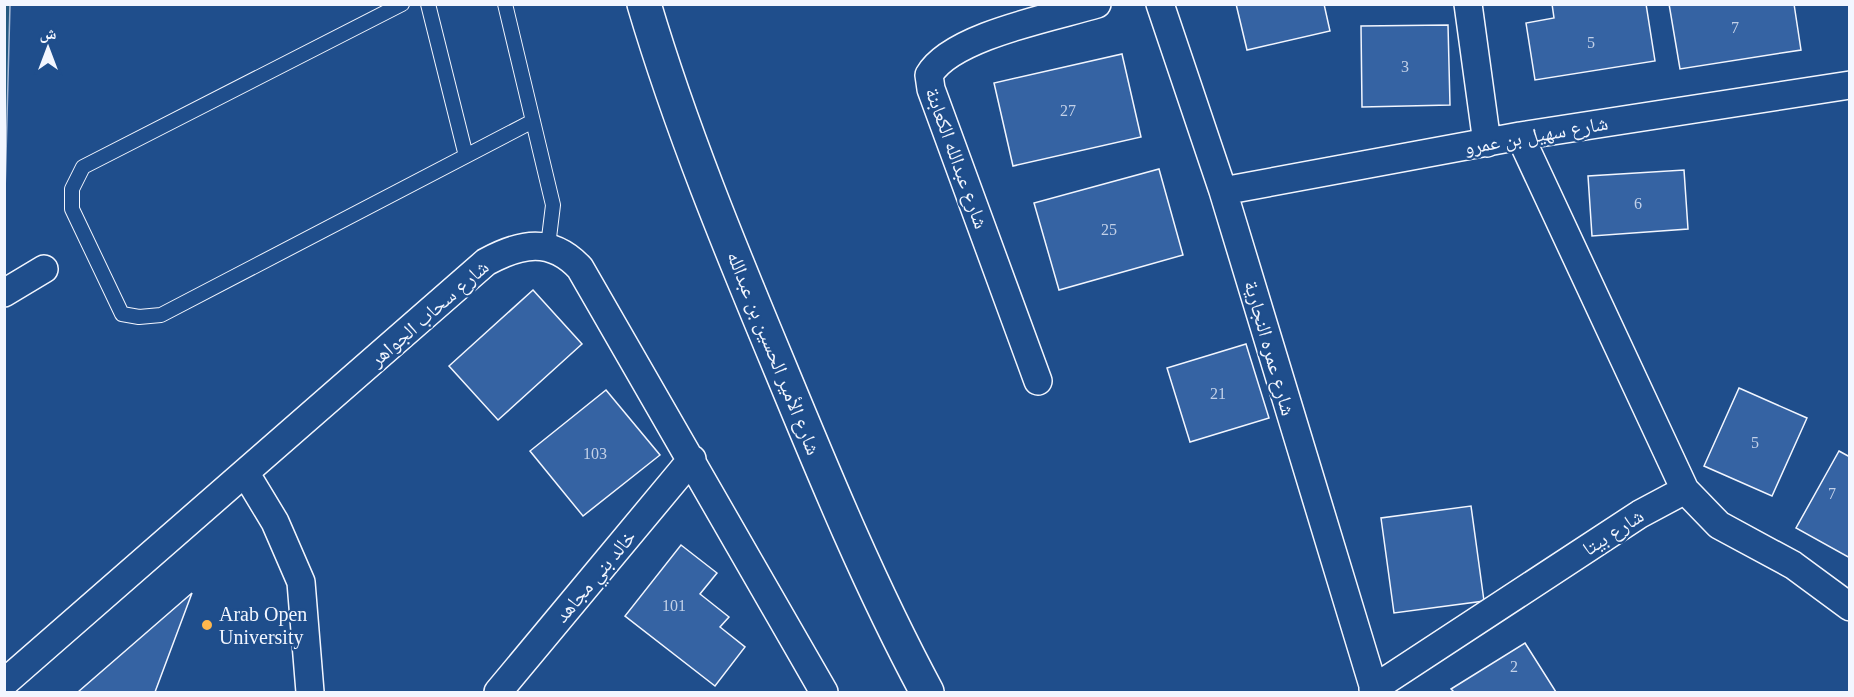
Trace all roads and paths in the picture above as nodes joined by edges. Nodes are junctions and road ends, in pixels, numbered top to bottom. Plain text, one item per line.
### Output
1 (402, 4) edge
2 (428, 4) edge
3 (505, 4) edge
4 (644, 4) edge
5 (1097, 4) edge
6 (1160, 4) edge
7 (1468, 4) edge
8 (1850, 85) edge
9 (533, 121) junction
10 (1520, 136) junction
11 (1486, 143) junction
12 (466, 156) junction
13 (1224, 190) junction
14 (548, 246) junction
15 (44, 269) dead end
16 (4, 293) edge
17 (1038, 381) dead end
18 (692, 459) junction
19 (246, 474) junction
20 (1685, 490) junction
21 (1850, 607) edge
22 (4, 683) edge
23 (1374, 691) edge
24 (310, 693) edge
25 (498, 693) edge
26 (824, 693) edge
27 (927, 693) edge

1 - 12 lane
2 - 12 lane
3 - 9 lane
4 - 27 main road, شارع الأمير الحسين بن عبدالله
5 - 17 street, شارع عبدالله الكعابنة
6 - 13 street, شارع عمره النجارية
7 - 11 street
8 - 10 street, شارع سهيل بن عمرو
9 - 12 lane
9 - 14 lane
10 - 11 street, شارع سهيل بن عمرو
10 - 20 street
11 - 13 street, شارع سهيل بن عمرو
13 - 23 street, شارع عمره النجارية
14 - 18 street
14 - 19 street, شارع سحاب الجواهر
15 - 16 street
18 - 25 street, خالد بني مجاهد
18 - 26 street
19 - 22 street, شارع سحاب الجواهر
19 - 24 street
20 - 21 street
20 - 23 street, شارع بيتا

